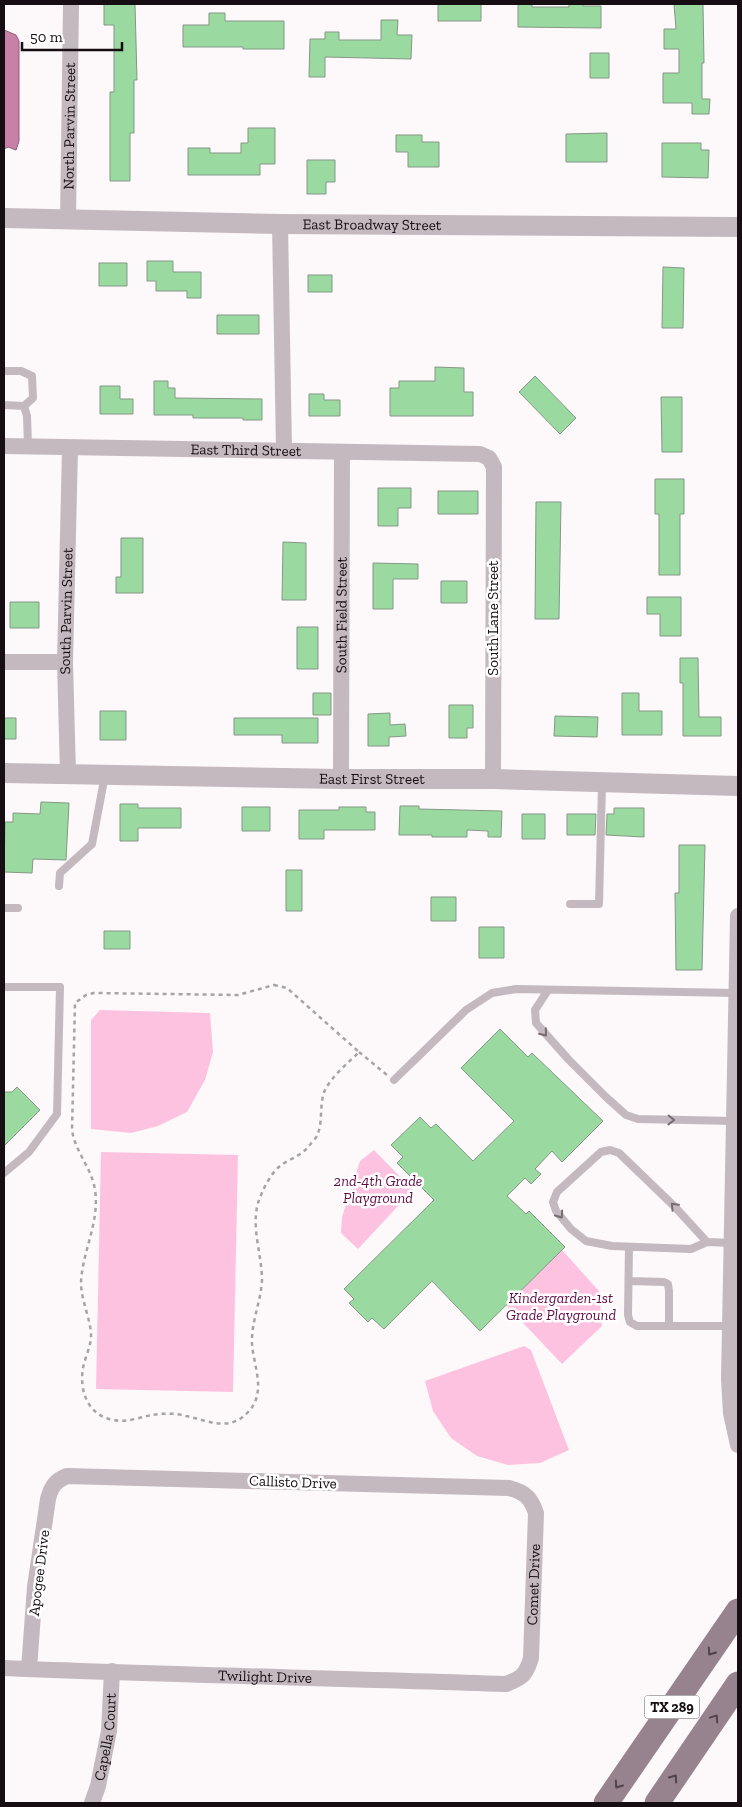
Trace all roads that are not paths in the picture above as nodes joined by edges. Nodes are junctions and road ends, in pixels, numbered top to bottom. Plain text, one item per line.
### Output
1 (71, 4) edge
2 (4, 218) edge
3 (68, 220) junction
4 (280, 224) junction
5 (738, 227) edge
6 (4, 371) edge
7 (6, 405) edge
8 (24, 406) junction
9 (4, 446) edge
10 (28, 446) junction
11 (70, 448) junction
12 (284, 450) junction
13 (342, 452) junction
14 (489, 458) joint
15 (4, 662) edge
16 (65, 662) junction
17 (4, 773) edge
18 (68, 773) junction
19 (106, 775) junction
20 (341, 779) junction
21 (493, 779) junction
22 (602, 782) junction
23 (738, 786) edge
24 (59, 886) dead end
25 (570, 904) dead end
26 (4, 908) edge
27 (18, 908) dead end
28 (738, 916) edge
29 (4, 987) edge
30 (548, 990) junction
31 (736, 993) junction
32 (737, 1052) edge
33 (394, 1080) road end
34 (734, 1121) junction
35 (4, 1173) edge
36 (736, 1174) edge
37 (707, 1242) junction
38 (732, 1243) junction
39 (629, 1247) junction
40 (629, 1281) junction
41 (669, 1326) junction
42 (731, 1326) junction
43 (738, 1445) edge
44 (57, 1480) joint
45 (528, 1496) joint
46 (738, 1612) edge
47 (4, 1668) edge
48 (29, 1669) junction
49 (112, 1671) junction
50 (525, 1674) joint
51 (738, 1684) edge
52 (92, 1803) edge
53 (606, 1803) edge
54 (657, 1803) edge

1 - 3 street, North Parvin Street
2 - 3 street, East Broadway Street
3 - 4 street, East Broadway Street
4 - 5 street, East Broadway Street
4 - 12 street
6 - 8 lane
7 - 8 lane
8 - 10 lane
9 - 10 street, East Third Street
10 - 11 street, East Third Street
11 - 12 street, East Third Street
11 - 16 street, South Parvin Street
12 - 13 street, East Third Street
13 - 14 street, East Third Street
13 - 20 street, South Field Street
14 - 21 street, South Lane Street
15 - 16 street
16 - 18 street, South Parvin Street
17 - 18 street, East First Street
18 - 19 street, East First Street
19 - 20 street, East First Street
19 - 24 lane
20 - 21 street, East First Street
21 - 22 street, East First Street
22 - 23 street, East First Street
22 - 25 lane
26 - 27 lane
28 - 31 street
29 - 35 lane
30 - 31 lane
30 - 33 lane
30 -> 34 lane
31 - 32 street
32 - 34 street
34 - 36 street
36 - 38 street
37 - 38 lane
37 - 39 lane
37 -> 39 lane
38 - 42 street
39 - 40 lane
40 - 41 lane
40 - 41 lane
41 - 42 lane
42 - 43 street
44 - 45 street, Callisto Drive
44 - 48 street, Apogee Drive
45 - 50 street, Comet Drive
46 -> 53 main road, TX 289
47 - 48 street, Twilight Drive
48 - 49 street, Twilight Drive
49 - 50 street, Twilight Drive
49 - 52 street, Capella Court
54 -> 51 main road, TX 289

